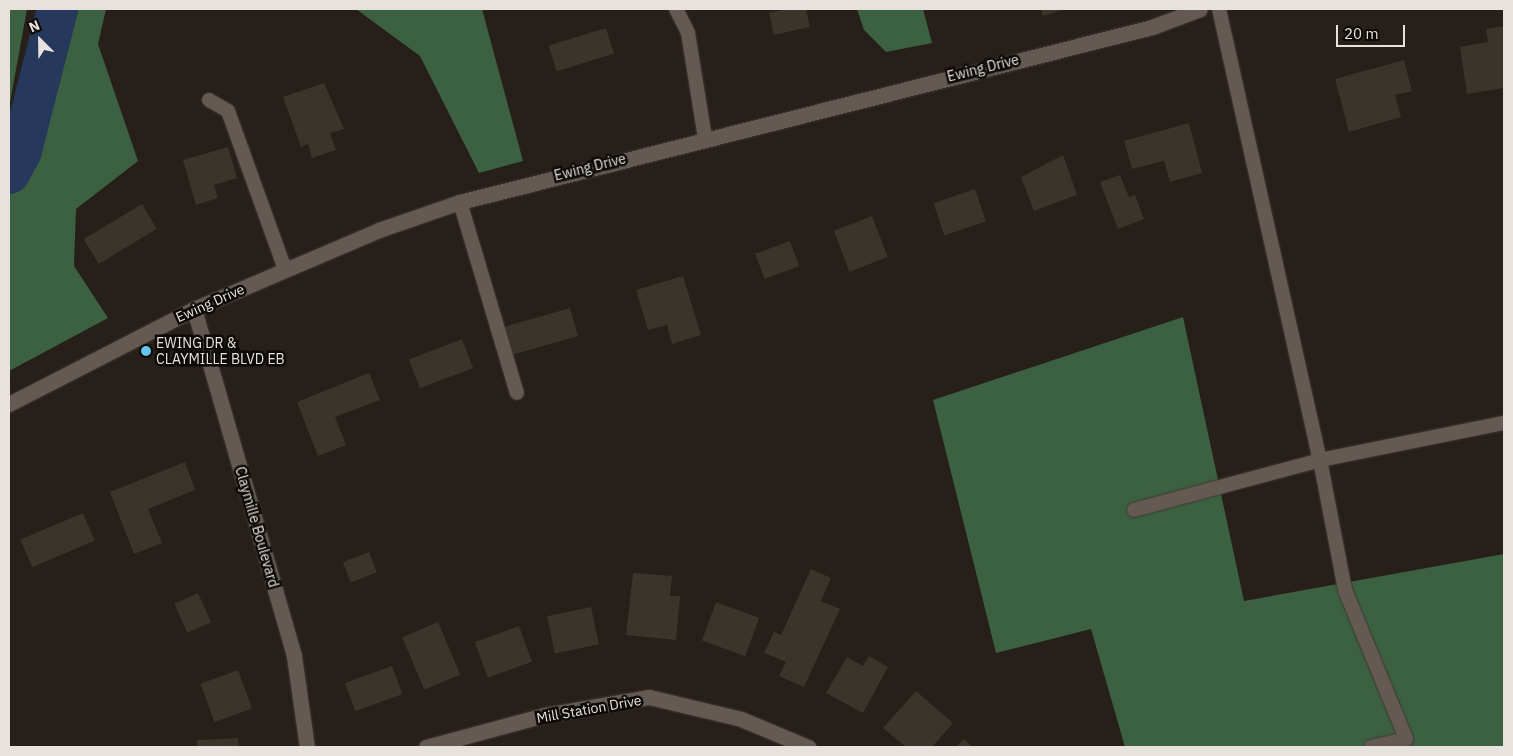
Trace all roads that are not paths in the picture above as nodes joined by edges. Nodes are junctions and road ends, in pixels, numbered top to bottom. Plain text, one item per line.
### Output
1 (676, 9) edge
2 (1200, 9) edge
3 (1219, 9) edge
4 (209, 100) dead end
5 (705, 138) junction
6 (460, 202) junction
7 (285, 269) junction
8 (194, 308) junction
9 (517, 393) dead end
10 (9, 404) edge
11 (1504, 423) edge
12 (1320, 460) junction
13 (1134, 510) dead end
14 (1406, 743) edge
15 (307, 747) edge
16 (426, 747) edge
17 (808, 747) edge
18 (1371, 747) edge

1 - 5 lane
2 - 5 street, Ewing Drive
3 - 12 lane
4 - 7 lane
5 - 6 street, Ewing Drive
6 - 7 street, Ewing Drive
6 - 9 lane
7 - 8 street, Ewing Drive
8 - 10 street, Ewing Drive
8 - 15 street, Claymille Boulevard
11 - 12 lane
12 - 13 lane
12 - 14 lane
14 - 18 lane
16 - 17 street, Mill Station Drive

